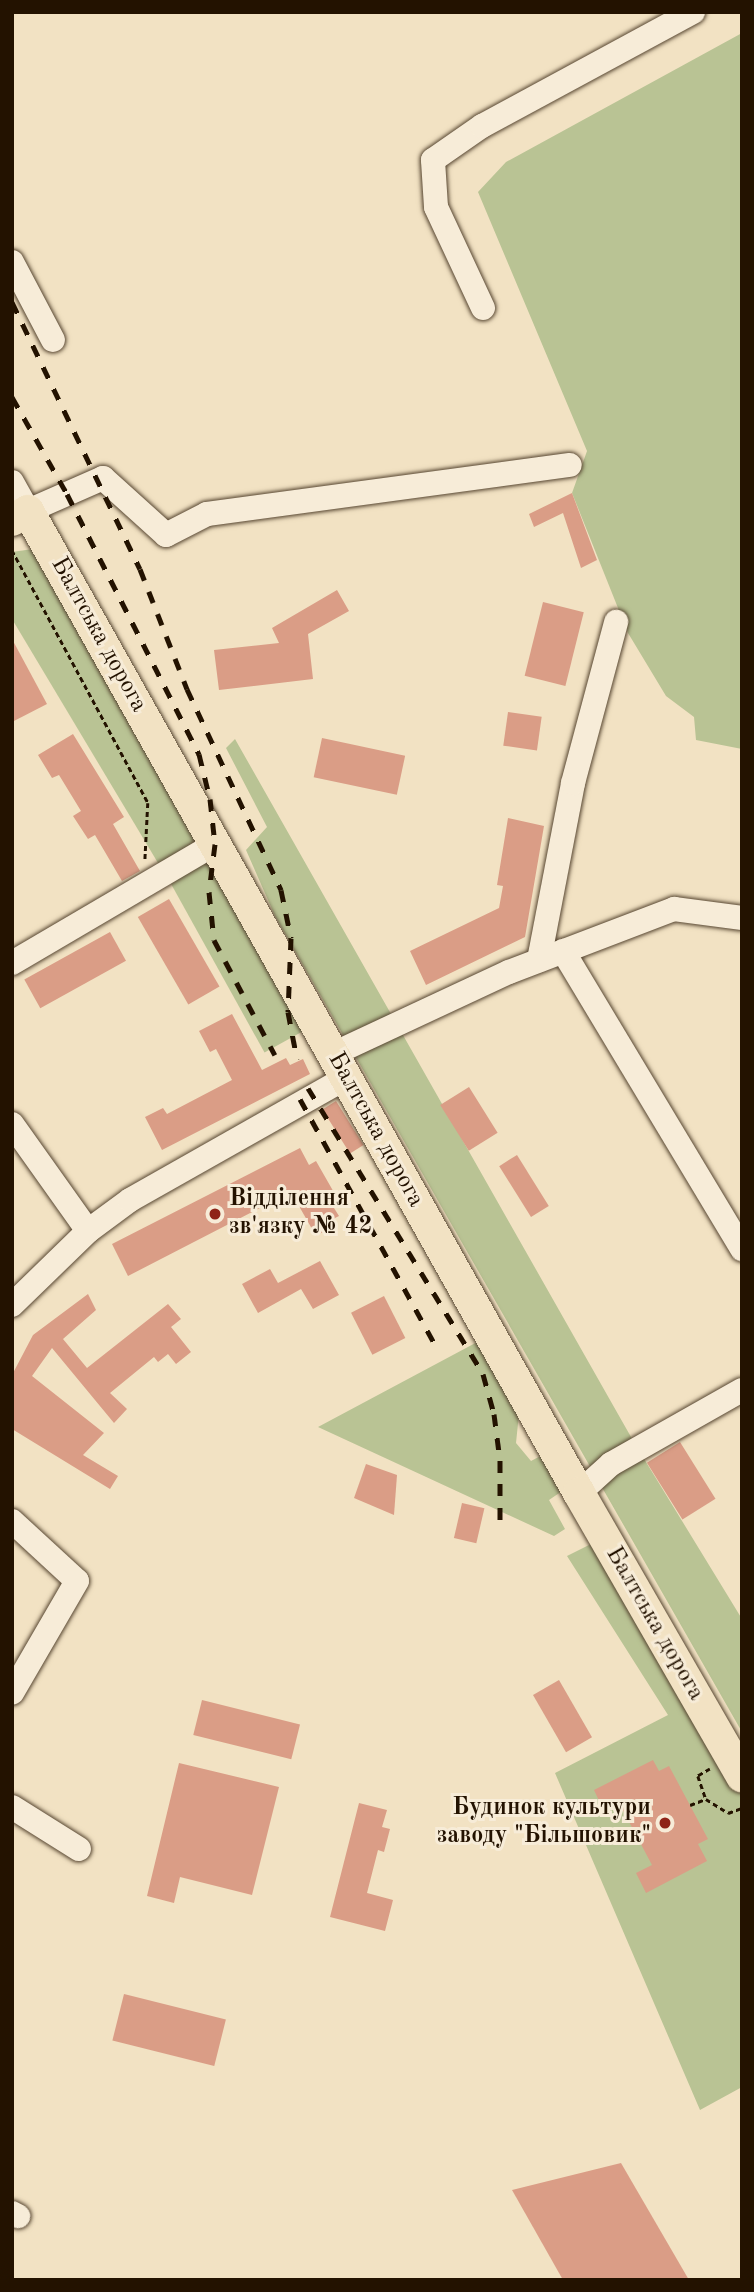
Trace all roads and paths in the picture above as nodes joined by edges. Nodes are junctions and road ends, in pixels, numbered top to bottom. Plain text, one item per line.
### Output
1 (693, 12) edge
2 (12, 262) edge
3 (483, 308) dead end
4 (53, 340) dead end
5 (570, 465) dead end
6 (12, 482) edge
7 (20, 515) edge
8 (12, 550) edge
9 (616, 622) dead end
10 (215, 844) junction
11 (153, 881) junction
12 (742, 918) edge
13 (563, 951) junction
14 (539, 960) junction
15 (12, 963) edge
16 (340, 1066) junction
17 (12, 1124) edge
18 (88, 1231) junction
19 (742, 1249) edge
20 (12, 1306) edge
21 (742, 1390) edge
22 (579, 1493) junction
23 (12, 1521) edge
24 (12, 1693) edge
25 (736, 1766) edge
26 (706, 1799) junction
27 (690, 1805) dead end
28 (12, 1807) edge
29 (742, 1808) edge
30 (79, 1849) dead end

1 - 3 street
2 - 4 street
5 - 7 street
6 - 7 street, Балтська дорога
7 - 10 main road, Балтська дорога
8 - 11 path
9 - 14 street
10 - 11 street
10 - 16 main road, Балтська дорога
11 - 15 street
12 - 13 street
13 - 14 street
13 - 19 street
14 - 16 street
16 - 18 street
16 - 22 main road, Балтська дорога
17 - 18 street
18 - 20 street
21 - 22 street
22 - 25 main road, Балтська дорога
23 - 24 street
25 - 26 path
26 - 27 path
26 - 29 path
28 - 30 street

